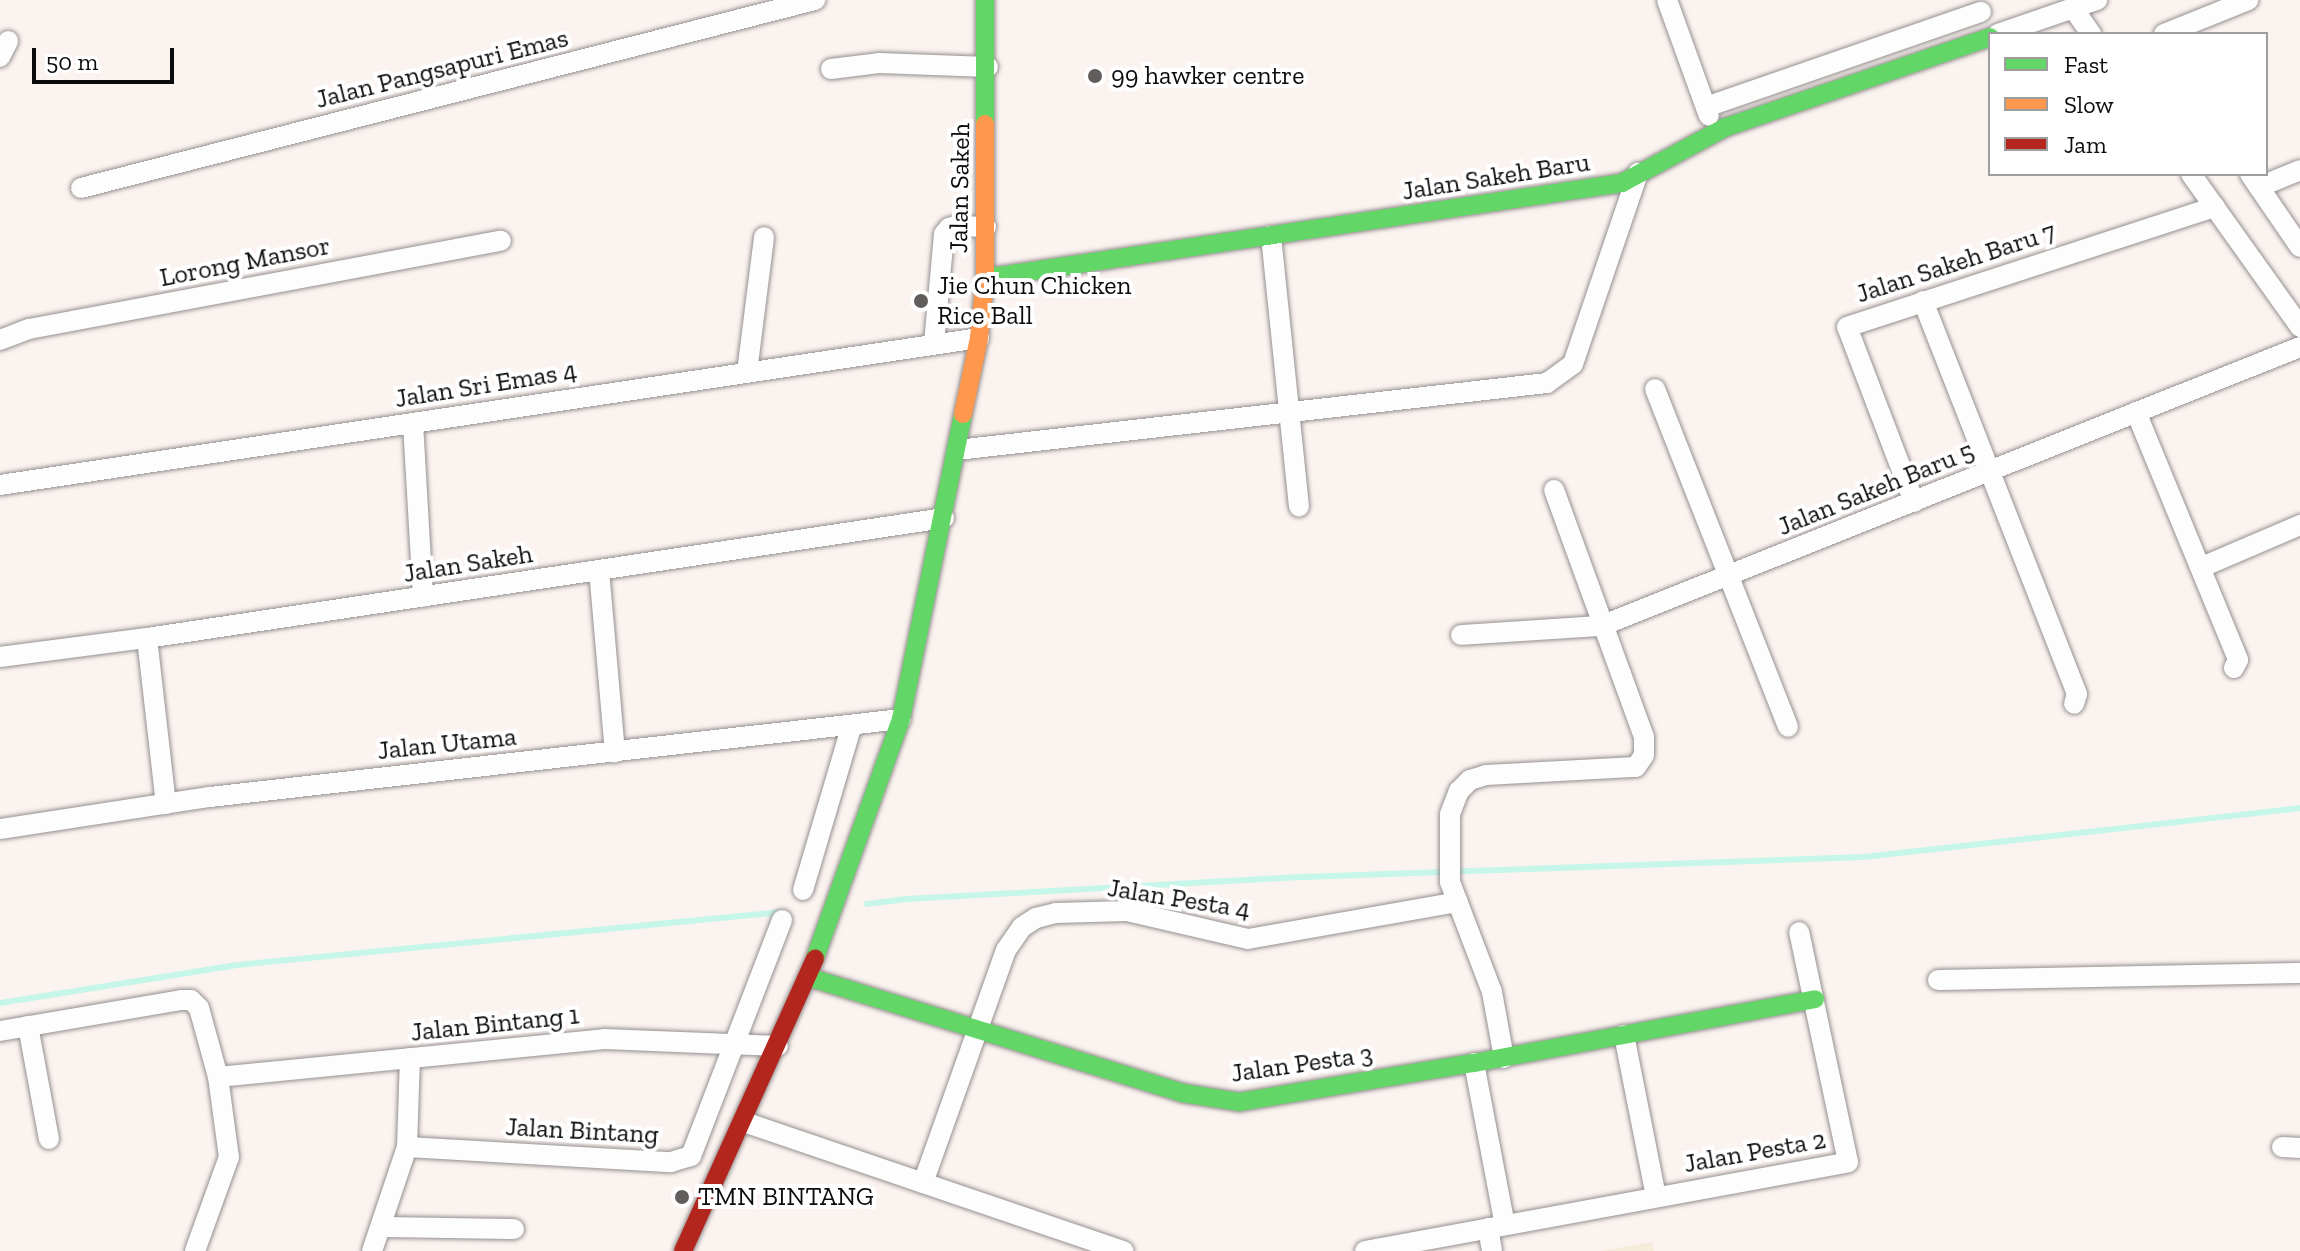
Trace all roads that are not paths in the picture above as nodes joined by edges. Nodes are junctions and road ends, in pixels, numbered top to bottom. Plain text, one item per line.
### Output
1 (815, 0) edge
2 (985, 0) edge
3 (1667, 0) edge
4 (2097, 0) edge
5 (2248, 0) edge
6 (1977, 6) edge
7 (2073, 8) junction
8 (1992, 32) edge
9 (2003, 32) edge
10 (2090, 32) edge
11 (2169, 32) edge
12 (1988, 37) edge
13 (988, 67) junction
14 (831, 69) dead end
15 (1706, 107) junction
16 (1716, 132) junction
17 (2300, 170) edge
18 (1638, 173) junction
19 (2192, 176) edge
20 (2254, 180) edge
21 (81, 188) dead end
22 (2215, 207) junction
23 (986, 227) junction
24 (1271, 236) junction
25 (764, 237) dead end
26 (501, 241) dead end
27 (2300, 247) edge
28 (985, 278) junction
29 (1923, 301) junction
30 (2300, 327) edge
31 (979, 338) junction
32 (0, 340) edge
33 (934, 344) junction
34 (2300, 347) edge
35 (747, 372) junction
36 (1655, 389) dead end
37 (1289, 412) junction
38 (2136, 412) junction
39 (413, 423) junction
40 (957, 450) junction
41 (1987, 473) junction
42 (0, 485) edge
43 (1554, 490) dead end
44 (1914, 502) junction
45 (1299, 507) dead end
46 (944, 518) junction
47 (2300, 525) edge
48 (2202, 567) junction
49 (599, 570) junction
50 (1728, 576) junction
51 (423, 597) junction
52 (1601, 626) junction
53 (1461, 635) dead end
54 (147, 638) junction
55 (0, 657) edge
56 (2234, 668) dead end
57 (2074, 704) dead end
58 (901, 719) junction
59 (852, 725) junction
60 (1788, 727) dead end
61 (615, 752) junction
62 (166, 804) junction
63 (0, 829) edge
64 (803, 890) dead end
65 (1458, 902) junction
66 (782, 920) dead end
67 (1799, 932) dead end
68 (2300, 973) edge
69 (808, 977) junction
70 (1938, 980) dead end
71 (1815, 999) junction
72 (28, 1026) junction
73 (979, 1030) junction
74 (0, 1031) edge
75 (1624, 1035) junction
76 (735, 1044) junction
77 (778, 1046) junction
78 (410, 1058) junction
79 (1504, 1058) junction
80 (1474, 1063) junction
81 (218, 1077) junction
82 (744, 1122) junction
83 (49, 1139) dead end
84 (407, 1147) junction
85 (923, 1183) junction
86 (1656, 1197) junction
87 (1496, 1226) junction
88 (381, 1227) junction
89 (514, 1229) dead end
90 (195, 1251) edge
91 (372, 1251) edge
92 (683, 1251) edge
93 (1124, 1251) edge
94 (1365, 1251) edge
95 (1492, 1251) edge

1 - 21 street, Jalan Pangsapuri Emas
2 - 13 street, Jalan Sakeh
3 - 15 street
4 - 7 street, Jalan Sakeh Baru
5 - 11 street
6 - 8 street
6 - 15 street
7 - 9 street, Jalan Sakeh Baru
7 - 10 street
12 - 16 street, Jalan Sakeh Baru
13 - 14 street
13 - 23 street, Jalan Sakeh
15 - 16 street
16 - 18 street, Jalan Sakeh Baru
17 - 20 street
18 - 24 street, Jalan Sakeh Baru
18 - 37 street
19 - 22 street
20 - 27 street
22 - 29 street, Jalan Sakeh Baru 7
22 - 30 street
23 - 28 street, Jalan Sakeh
23 - 33 street
24 - 28 street, Jalan Sakeh Baru
24 - 37 street
25 - 35 street
26 - 32 street, Lorong Mansor
28 - 31 street, Jalan Sakeh
29 - 41 street
29 - 44 street, Jalan Sakeh Baru 7
31 - 33 street, Jalan Sri Emas 4
31 - 40 street, Jalan Sakeh
33 - 35 street, Jalan Sri Emas 4
34 - 38 street, Jalan Sakeh Baru 5
35 - 39 street, Jalan Sri Emas 4
36 - 50 street
37 - 40 street
37 - 45 street
38 - 41 street, Jalan Sakeh Baru 5
38 - 48 street
39 - 42 street, Jalan Sri Emas 4
39 - 51 street
40 - 46 street, Jalan Sakeh
41 - 44 street, Jalan Sakeh Baru 5
41 - 57 street
43 - 52 street
44 - 50 street, Jalan Sakeh Baru 5
46 - 49 street, Jalan Sakeh
46 - 58 street, Jalan Sakeh
47 - 48 street
48 - 56 street
49 - 51 street, Jalan Sakeh
49 - 61 street
50 - 52 street, Jalan Sakeh Baru 5
50 - 60 street
51 - 54 street, Jalan Sakeh
52 - 53 street, Jalan Sakeh Baru 5
52 - 65 street
54 - 55 street, Jalan Sakeh
54 - 62 street
58 - 59 street, Jalan Utama
58 - 69 street, Jalan Sakeh
59 - 61 street, Jalan Utama
59 - 64 street
61 - 62 street, Jalan Utama
62 - 63 street, Jalan Utama
65 - 73 street, Jalan Pesta 4
65 - 79 street
66 - 76 street, Jalan Bintang
67 - 71 street, Jalan Pesta 2
68 - 70 street
69 - 73 street, Jalan Pesta 3
69 - 77 street, Jalan Sakeh
71 - 75 street, Jalan Pesta 3
71 - 86 street, Jalan Pesta 2
72 - 74 street
72 - 81 street
72 - 83 street
73 - 80 street, Jalan Pesta 3
73 - 85 street, Jalan Pesta 4
75 - 79 street, Jalan Pesta 3
75 - 86 street
76 - 77 street, Jalan Bintang 1
76 - 78 street, Jalan Bintang 1
76 - 84 street, Jalan Bintang
77 - 82 street, Jalan Sakeh
78 - 81 street, Jalan Bintang 1
78 - 84 street
79 - 80 street, Jalan Pesta 3
80 - 87 street
81 - 90 street
82 - 85 street
82 - 92 street, Jalan Sakeh
84 - 88 street
85 - 93 street
86 - 87 street, Jalan Pesta 2
87 - 94 street, Jalan Pesta 2
87 - 95 street
88 - 89 street
88 - 91 street

